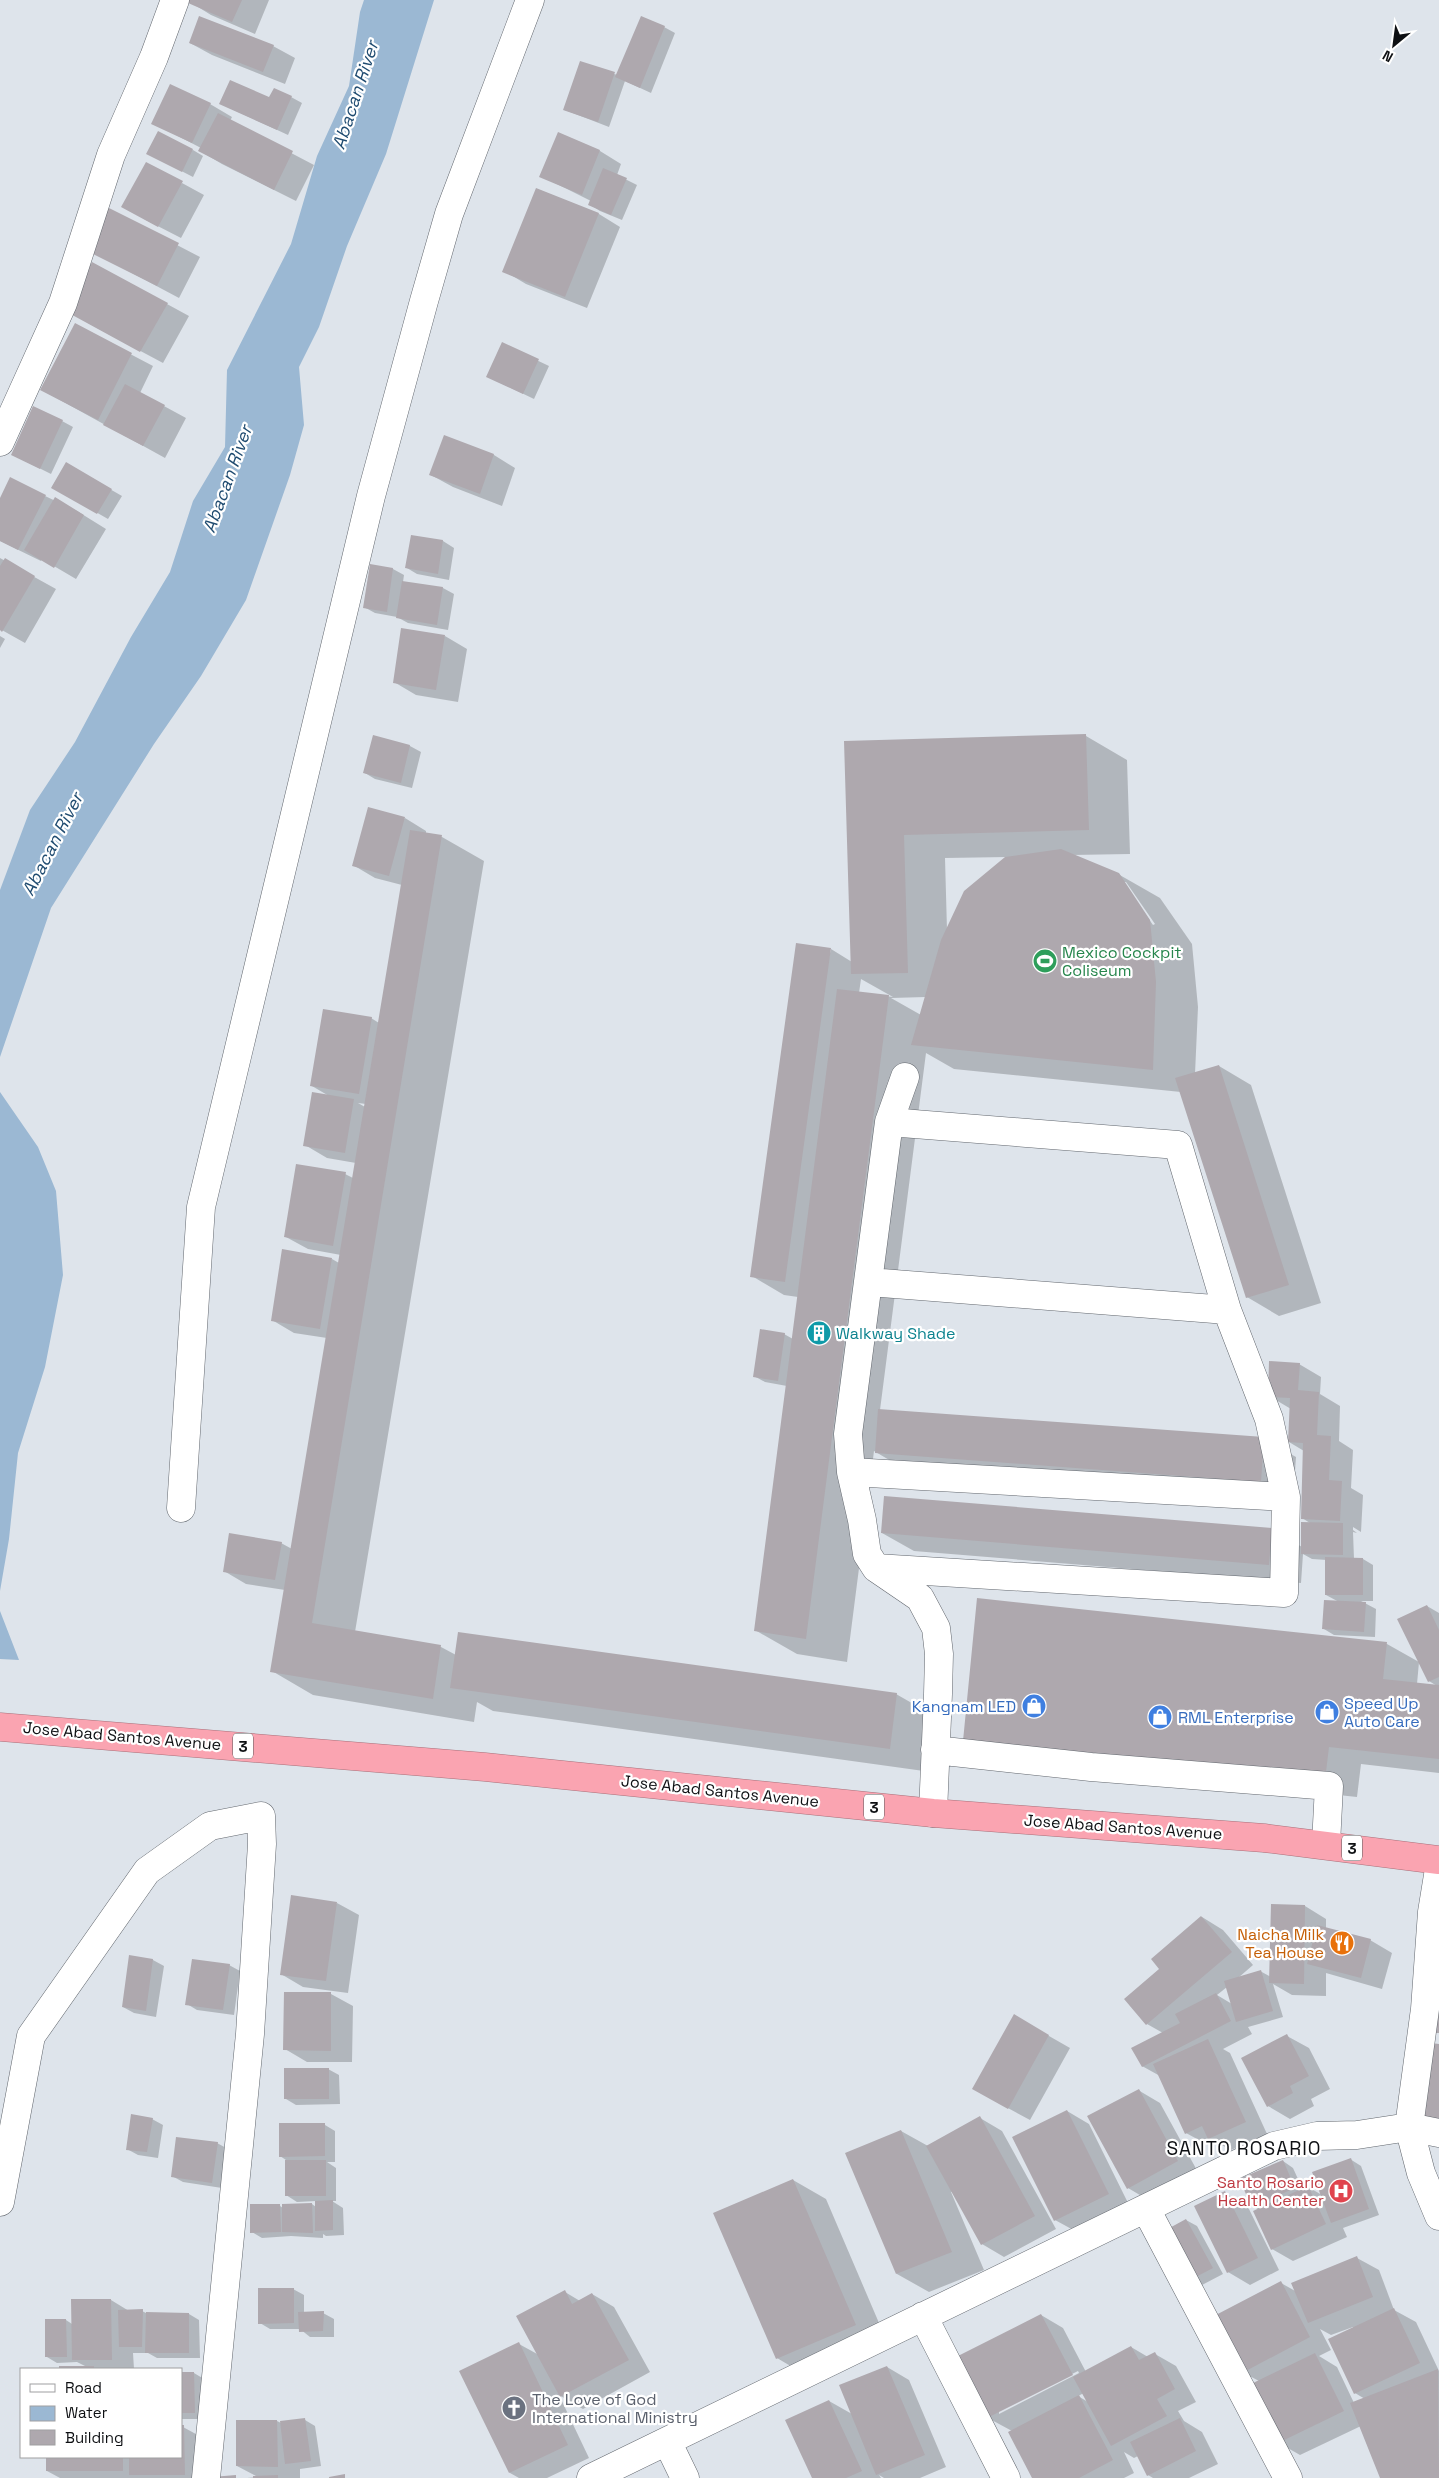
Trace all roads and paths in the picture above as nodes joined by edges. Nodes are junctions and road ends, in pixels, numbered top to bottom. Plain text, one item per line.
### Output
1 (175, 0) edge
2 (530, 0) edge
3 (0, 442) edge
4 (905, 1077) dead end
5 (889, 1122) junction
6 (869, 1282) junction
7 (1227, 1310) junction
8 (851, 1472) junction
9 (1286, 1497) junction
10 (181, 1508) dead end
11 (876, 1568) junction
12 (0, 1726) edge
13 (935, 1750) junction
14 (933, 1813) junction
15 (1326, 1844) junction
16 (1439, 1860) edge
17 (1439, 1869) edge
18 (1408, 2127) junction
19 (1439, 2133) edge
20 (0, 2202) edge
21 (1146, 2209) junction
22 (1439, 2216) edge
23 (922, 2316) junction
24 (667, 2441) junction
25 (206, 2478) edge
26 (591, 2478) edge
27 (685, 2478) edge
28 (1006, 2478) edge
29 (1288, 2478) edge

1 - 3 street
2 - 10 street
4 - 5 street
5 - 6 street
5 - 7 street
6 - 7 street
6 - 8 street
7 - 9 street
8 - 9 street
8 - 11 street
9 - 11 street
11 - 13 street
12 - 14 highway, Jose Abad Santos Avenue / 3
13 - 14 street
13 - 15 street
14 - 15 highway, Jose Abad Santos Avenue / 3
15 - 16 highway, Jose Abad Santos Avenue / 3
17 - 18 street
18 - 19 street
18 - 21 street
18 - 22 street
20 - 25 street
21 - 23 street
21 - 29 street
23 - 24 street
23 - 28 street
24 - 26 street
24 - 27 street

